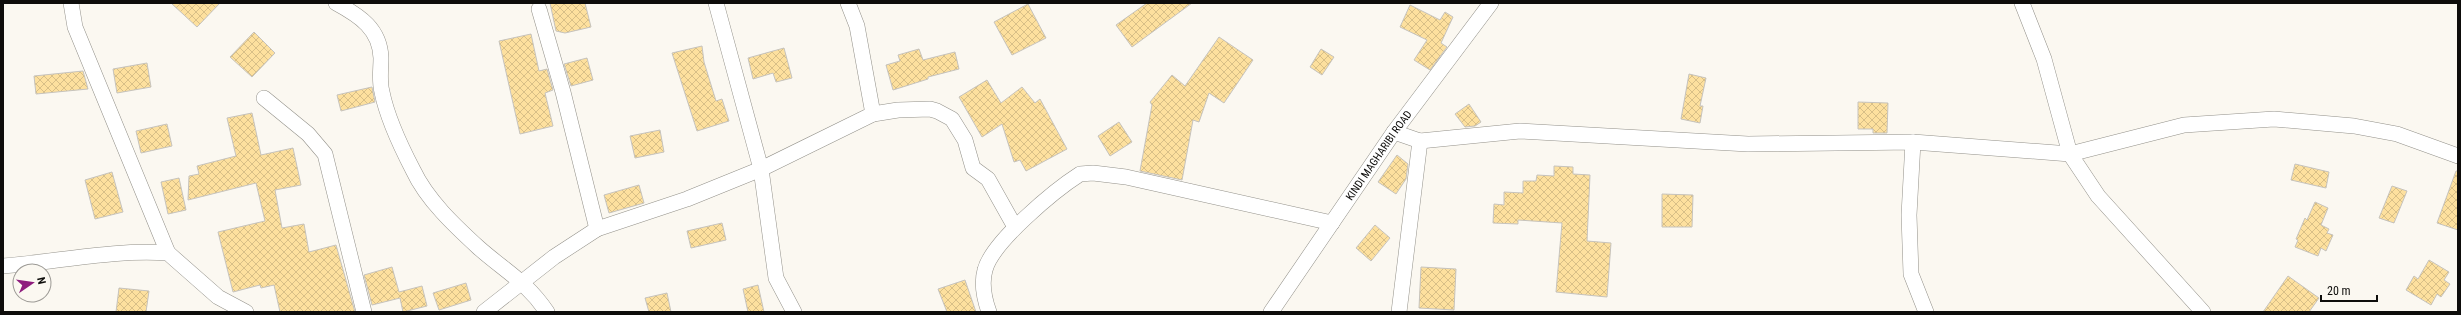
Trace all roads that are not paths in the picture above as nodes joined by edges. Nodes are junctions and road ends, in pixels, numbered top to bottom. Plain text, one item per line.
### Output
1 (71, 3) edge
2 (336, 3) edge
3 (716, 3) edge
4 (848, 3) edge
5 (1491, 3) edge
6 (2022, 3) edge
7 (539, 9) dead end
8 (264, 98) dead end
9 (873, 114) junction
10 (1394, 132) junction
11 (1420, 141) junction
12 (1913, 142) junction
13 (2070, 154) junction
14 (2458, 156) edge
15 (761, 169) junction
16 (1332, 223) junction
17 (1015, 227) junction
18 (597, 229) junction
19 (168, 253) junction
20 (3, 266) edge
21 (522, 282) junction
22 (246, 312) edge
23 (364, 312) edge
24 (484, 312) edge
25 (547, 312) edge
26 (794, 312) edge
27 (989, 312) edge
28 (1271, 312) edge
29 (1399, 312) edge
30 (1926, 312) edge
31 (2204, 312) edge

1 - 19 street
2 - 21 street
3 - 15 street
4 - 9 street
5 - 10 street, KINDI MAGHARIBI ROAD
6 - 13 street
7 - 18 street
8 - 23 street
9 - 15 street
9 - 17 street
10 - 11 street
10 - 16 street, KINDI MAGHARIBI ROAD
11 - 12 street
11 - 29 street
12 - 13 street
12 - 30 street
13 - 14 street
13 - 31 street
15 - 18 street
15 - 26 street
16 - 17 street
16 - 28 street, KINDI MAGHARIBI ROAD
17 - 27 street
18 - 21 street
19 - 20 street
19 - 22 street
21 - 24 street
21 - 25 street

